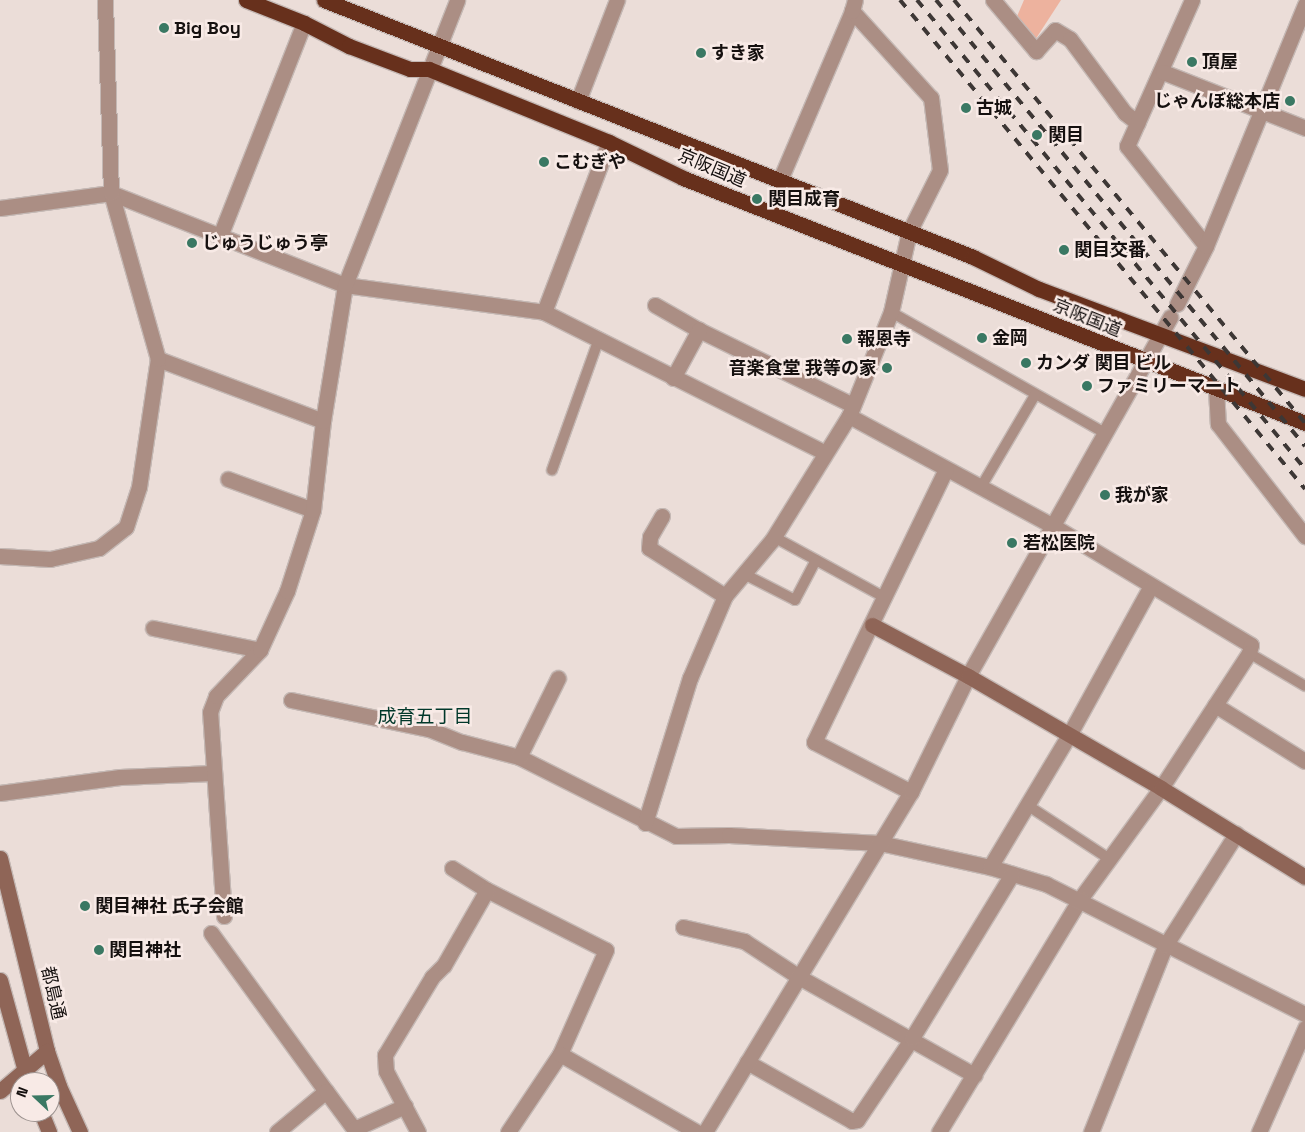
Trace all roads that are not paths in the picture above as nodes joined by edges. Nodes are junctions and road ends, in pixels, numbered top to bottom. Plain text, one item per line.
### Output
1 (105, 0) edge
2 (246, 0) edge
3 (324, 0) edge
4 (457, 0) edge
5 (617, 0) edge
6 (993, 0) edge
7 (1192, 0) edge
8 (854, 5) edge
9 (1305, 5) edge
10 (304, 23) junction
11 (438, 46) junction
12 (429, 69) junction
13 (1162, 72) junction
14 (578, 101) junction
15 (1262, 111) junction
16 (1138, 123) junction
17 (1305, 128) edge
18 (609, 142) junction
19 (780, 180) junction
20 (111, 193) junction
21 (0, 208) edge
22 (909, 232) junction
23 (220, 236) junction
24 (1206, 246) junction
25 (902, 264) junction
26 (345, 285) junction
27 (655, 305) dead end
28 (544, 312) junction
29 (891, 312) junction
30 (699, 330) junction
31 (1161, 336) junction
32 (599, 339) junction
33 (158, 359) junction
34 (1147, 361) junction
35 (673, 378) junction
36 (1216, 388) junction
37 (1305, 389) edge
38 (1035, 395) junction
39 (851, 410) junction
40 (323, 421) junction
41 (1305, 423) edge
42 (1107, 434) junction
43 (824, 452) junction
44 (946, 469) junction
45 (552, 470) dead end
46 (228, 479) dead end
47 (981, 487) junction
48 (313, 510) junction
49 (662, 516) dead end
50 (1054, 526) junction
51 (1305, 536) edge
52 (774, 537) junction
53 (0, 556) edge
54 (816, 560) junction
55 (744, 574) junction
56 (1151, 586) junction
57 (725, 596) junction
58 (886, 598) junction
59 (872, 626) junction
60 (154, 628) dead end
61 (260, 650) junction
62 (1249, 653) junction
63 (968, 676) junction
64 (558, 678) dead end
65 (1305, 686) edge
66 (290, 700) dead end
67 (1215, 705) junction
68 (1069, 735) junction
69 (519, 757) junction
70 (1305, 761) edge
71 (212, 773) junction
72 (1161, 788) junction
73 (911, 792) junction
74 (0, 793) edge
75 (1027, 805) junction
76 (645, 823) junction
77 (1236, 834) junction
78 (880, 843) junction
79 (0, 858) edge
80 (1111, 860) junction
81 (990, 867) junction
82 (452, 868) dead end
83 (1012, 874) junction
84 (1305, 877) edge
85 (487, 890) junction
86 (1080, 899) junction
87 (224, 916) dead end
88 (683, 927) dead end
89 (211, 933) dead end
90 (1165, 946) junction
91 (799, 977) junction
92 (0, 980) edge
93 (1305, 1014) edge
94 (1305, 1028) edge
95 (912, 1038) junction
96 (48, 1050) junction
97 (560, 1054) junction
98 (747, 1062) junction
99 (25, 1072) edge
100 (30, 1072) edge
101 (974, 1075) junction
102 (326, 1091) junction
103 (405, 1106) junction
104 (286, 1129) edge
105 (80, 1132) edge
106 (418, 1132) edge
107 (508, 1132) edge
108 (697, 1132) edge
109 (705, 1132) edge
110 (939, 1132) edge
111 (1091, 1132) edge
112 (1259, 1132) edge

1 - 20 street
2 - 10 highway, 京阪国道
3 - 11 highway, 京阪国道
4 - 11 street
5 - 14 street
6 - 16 street
7 - 13 street
8 - 19 street
8 - 22 street
9 - 15 street
10 - 12 highway, 京阪国道
10 - 23 street
11 - 12 street
11 - 14 highway, 京阪国道
12 - 18 highway, 京阪国道
12 - 26 street
13 - 15 street
13 - 16 street
14 - 19 highway, 京阪国道
15 - 17 street
15 - 24 street
16 - 24 street
18 - 25 highway, 京阪国道
18 - 28 street
19 - 22 highway, 京阪国道
20 - 21 street
20 - 23 street
20 - 33 street
22 - 25 street
22 - 31 highway, 京阪国道
23 - 26 street
24 - 31 street
25 - 29 street
25 - 34 highway, 京阪国道
26 - 28 street
26 - 40 street
27 - 30 street
28 - 32 street
29 - 38 lane
29 - 39 street
30 - 35 street
30 - 39 street
31 - 34 street
31 - 37 highway, 京阪国道
32 - 35 street
32 - 45 lane
33 - 40 street
33 - 53 street
34 - 36 highway, 京阪国道
34 - 42 street
35 - 43 street
36 - 41 highway, 京阪国道
36 - 51 street
38 - 42 lane
38 - 47 lane
39 - 43 street
39 - 44 street
40 - 48 street
42 - 50 street
43 - 52 street
44 - 47 street
44 - 58 street
46 - 48 street
47 - 50 street
48 - 61 street
49 - 57 street
50 - 56 street
50 - 63 street
52 - 54 lane
52 - 55 street
54 - 55 lane
54 - 58 lane
55 - 57 street
56 - 62 street
56 - 68 street
57 - 76 street
58 - 59 street
59 - 63 street
59 - 73 street
60 - 61 street
61 - 71 street
62 - 65 lane
62 - 67 street
63 - 68 street
63 - 73 street
64 - 69 street
66 - 69 street
67 - 70 street
67 - 72 street
68 - 72 street
68 - 75 street
69 - 76 street
71 - 74 street
71 - 87 street
72 - 77 street
72 - 80 street
73 - 78 street
75 - 80 lane
75 - 81 street
76 - 78 street
77 - 84 street
77 - 90 street
78 - 81 street
78 - 91 street
79 - 96 street, 都島通
80 - 86 street
81 - 83 street
82 - 85 street
83 - 86 street
83 - 95 street
85 - 97 street
85 - 103 street
86 - 90 street
86 - 101 street
88 - 91 street
89 - 102 street
90 - 93 street
90 - 111 street
91 - 95 street
91 - 98 street
92 - 99 street
94 - 112 street
95 - 98 street
95 - 101 street
96 - 100 street
96 - 105 street, 都島通
97 - 107 street
97 - 108 street
98 - 109 street
101 - 110 street
102 - 103 street
102 - 104 street
103 - 106 street

